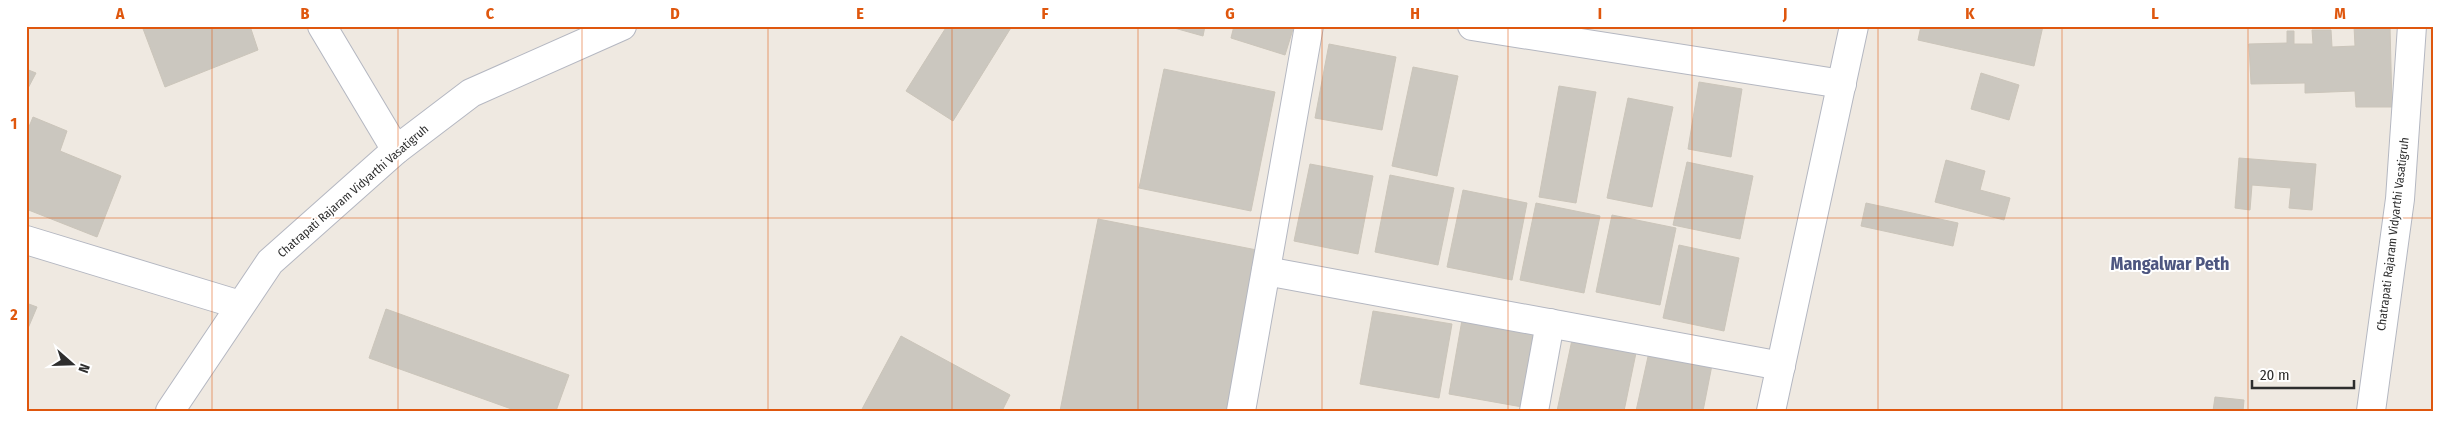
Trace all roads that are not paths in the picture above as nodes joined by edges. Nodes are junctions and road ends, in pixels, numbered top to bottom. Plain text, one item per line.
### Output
1 (322, 26) edge
2 (622, 26) edge
3 (1309, 26) edge
4 (1854, 26) edge
5 (2412, 26) edge
6 (1485, 28) edge
7 (1842, 84) junction
8 (396, 150) junction
9 (26, 240) edge
10 (1266, 271) junction
11 (240, 305) junction
12 (1550, 323) junction
13 (1781, 366) junction
14 (170, 411) edge
15 (1241, 411) edge
16 (1534, 411) edge
17 (1771, 411) edge
18 (2371, 411) edge

1 - 8 street
2 - 8 street, Chatrapati Rajaram Vidyarthi Vasatigruh
3 - 10 street
4 - 7 street
5 - 18 street, Chatrapati Rajaram Vidyarthi Vasatigruh
6 - 7 street
7 - 13 street
8 - 11 street, Chatrapati Rajaram Vidyarthi Vasatigruh
9 - 11 street
10 - 12 street
10 - 15 street
11 - 14 street, Chatrapati Rajaram Vidyarthi Vasatigruh
12 - 13 street
12 - 16 street
13 - 17 street

